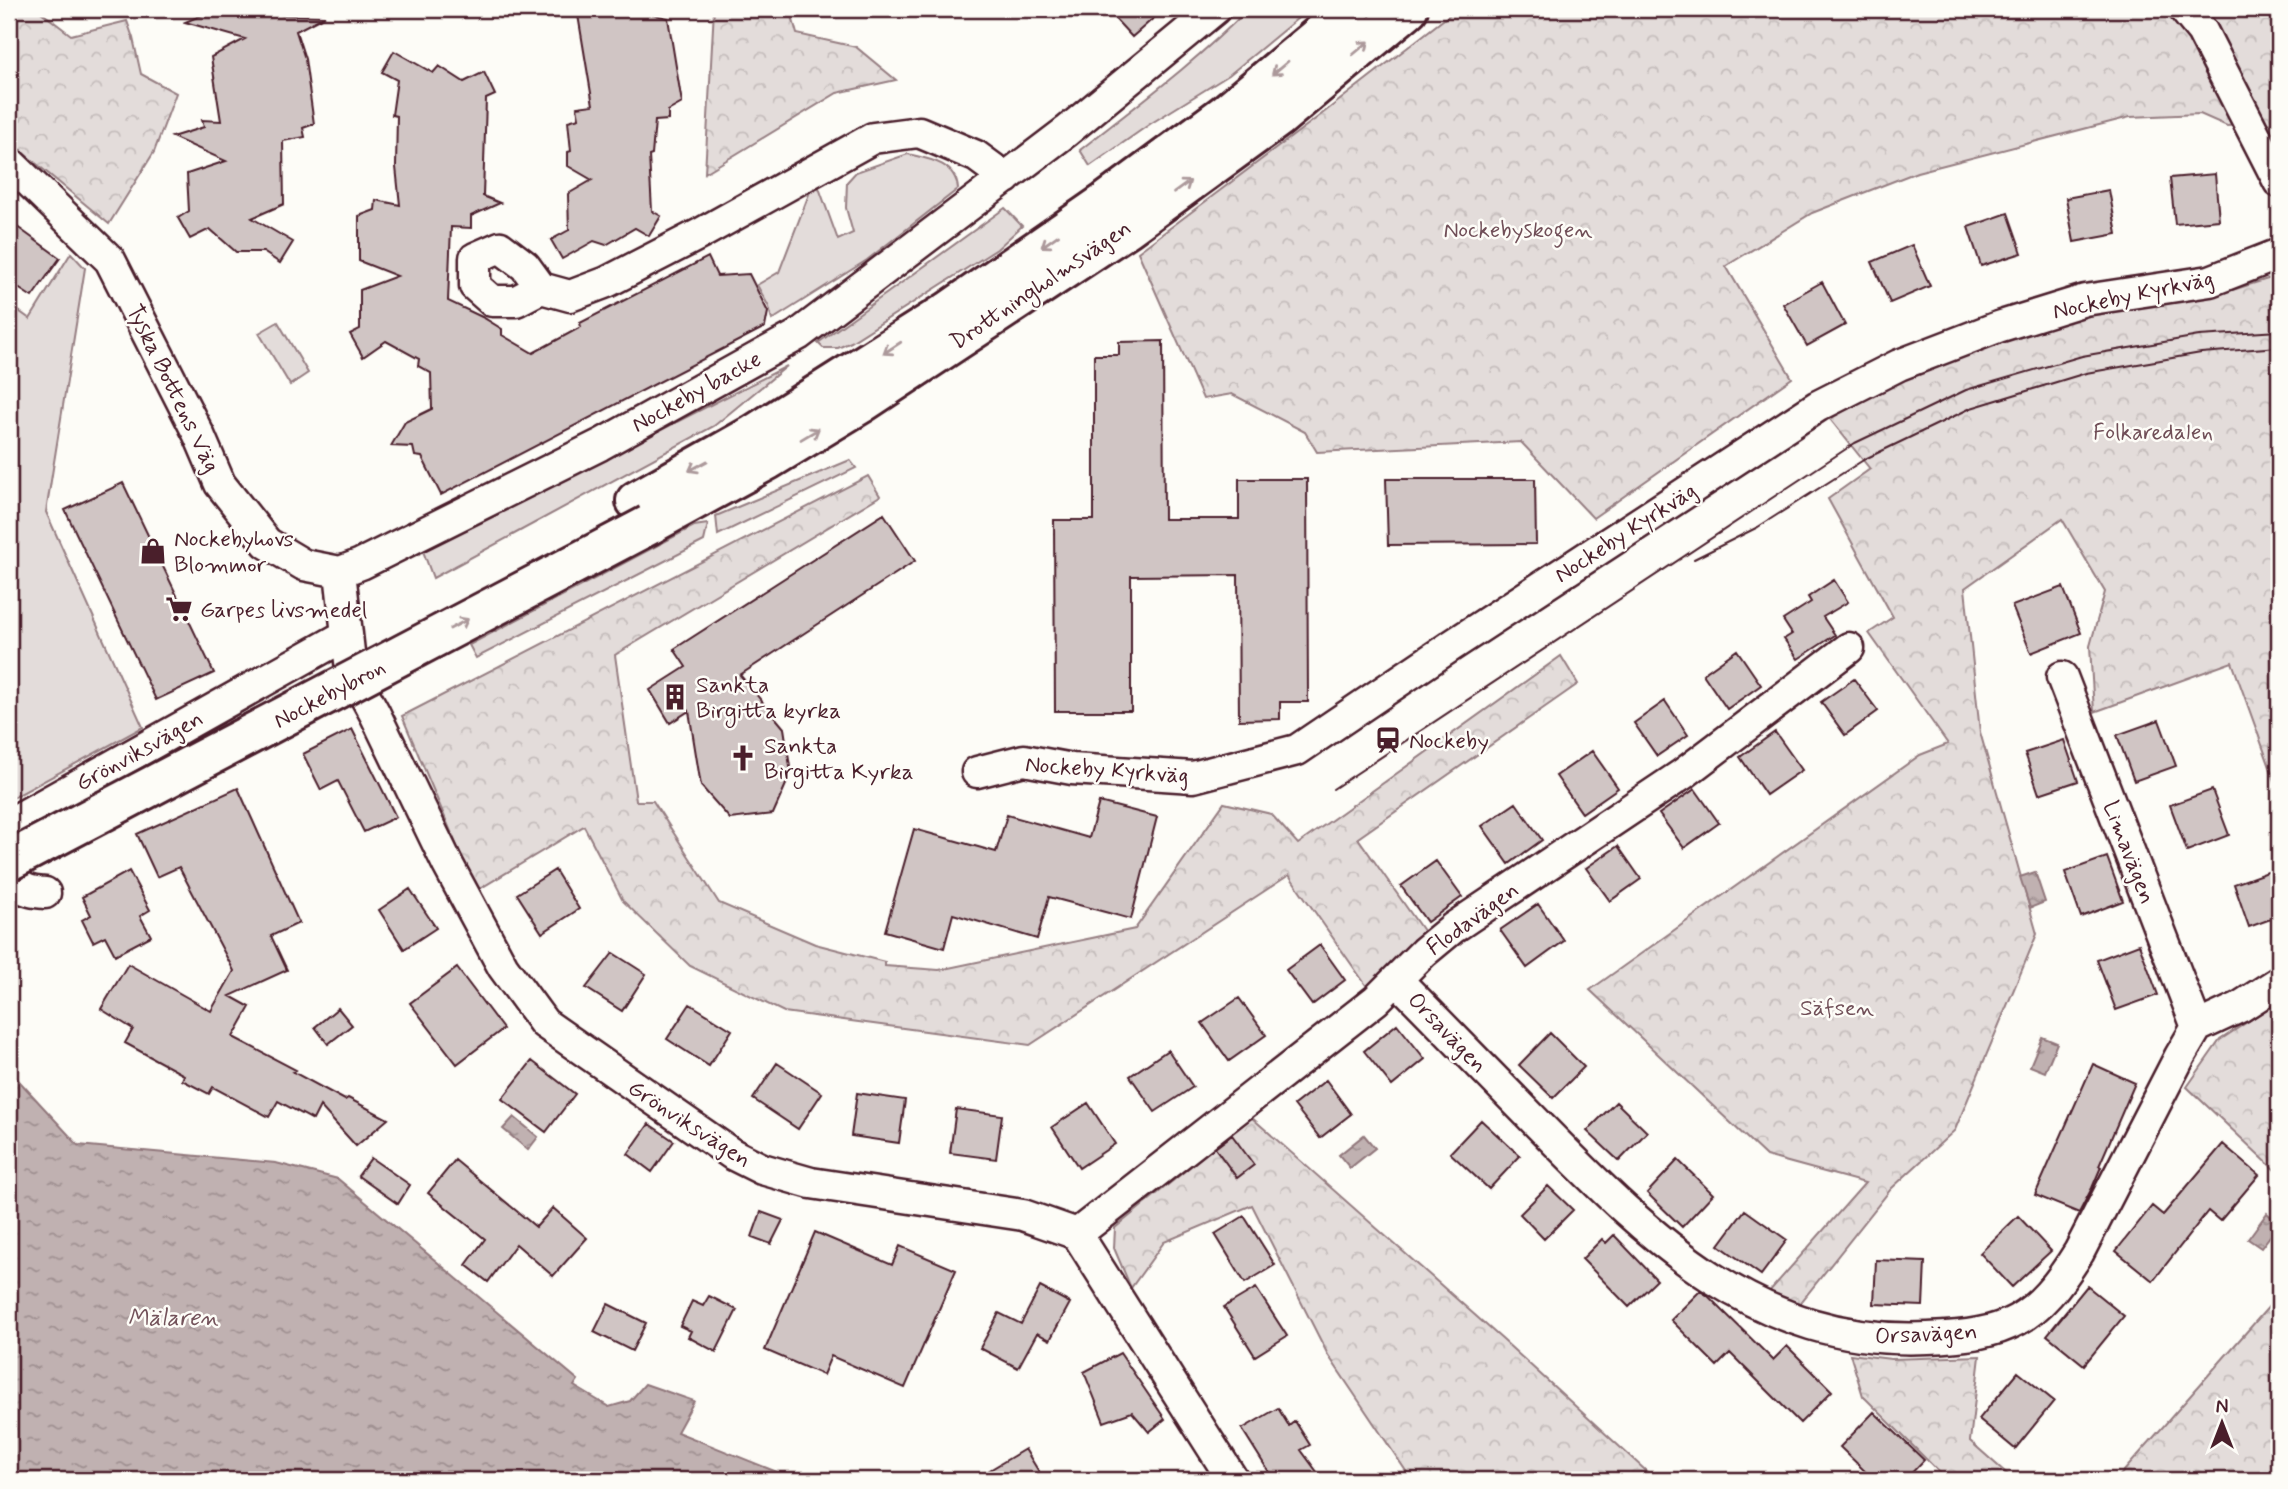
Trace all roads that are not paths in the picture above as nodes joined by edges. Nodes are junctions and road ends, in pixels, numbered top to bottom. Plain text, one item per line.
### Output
1 (1215, 9) edge
2 (1351, 9) edge
3 (1408, 9) edge
4 (2184, 9) edge
5 (9, 162) edge
6 (1006, 178) junction
7 (2279, 182) edge
8 (2279, 254) edge
9 (541, 288) dead end
10 (642, 513) junction
11 (351, 568) junction
12 (346, 635) junction
13 (1849, 648) dead end
14 (2062, 677) dead end
15 (977, 772) dead end
16 (9, 836) edge
17 (9, 861) edge
18 (45, 892) dead end
19 (1396, 980) junction
20 (2279, 982) edge
21 (2197, 1027) junction
22 (1077, 1234) junction
23 (1234, 1480) edge

1 - 6 street, Nockeby backe
2 -> 10 main road, Drottningholmsvägen
10 -> 3 main road, Drottningholmsvägen
4 - 7 street
5 - 11 street, Tyska Bottens Väg
6 - 9 street
6 - 11 street, Nockeby backe
8 - 15 street, Nockeby Kyrkväg
10 - 16 main road, Nockebybron
17 -> 10 main road, Nockebybron, bridge
11 - 12 street, Grönviksvägen
12 - 18 street, Grönviksvägen
12 - 22 street, Grönviksvägen
13 - 19 street, Flodavägen
14 - 21 street, Limavägen
19 - 21 street, Orsavägen
19 - 22 street, Flodavägen
20 - 21 street
22 - 23 street

